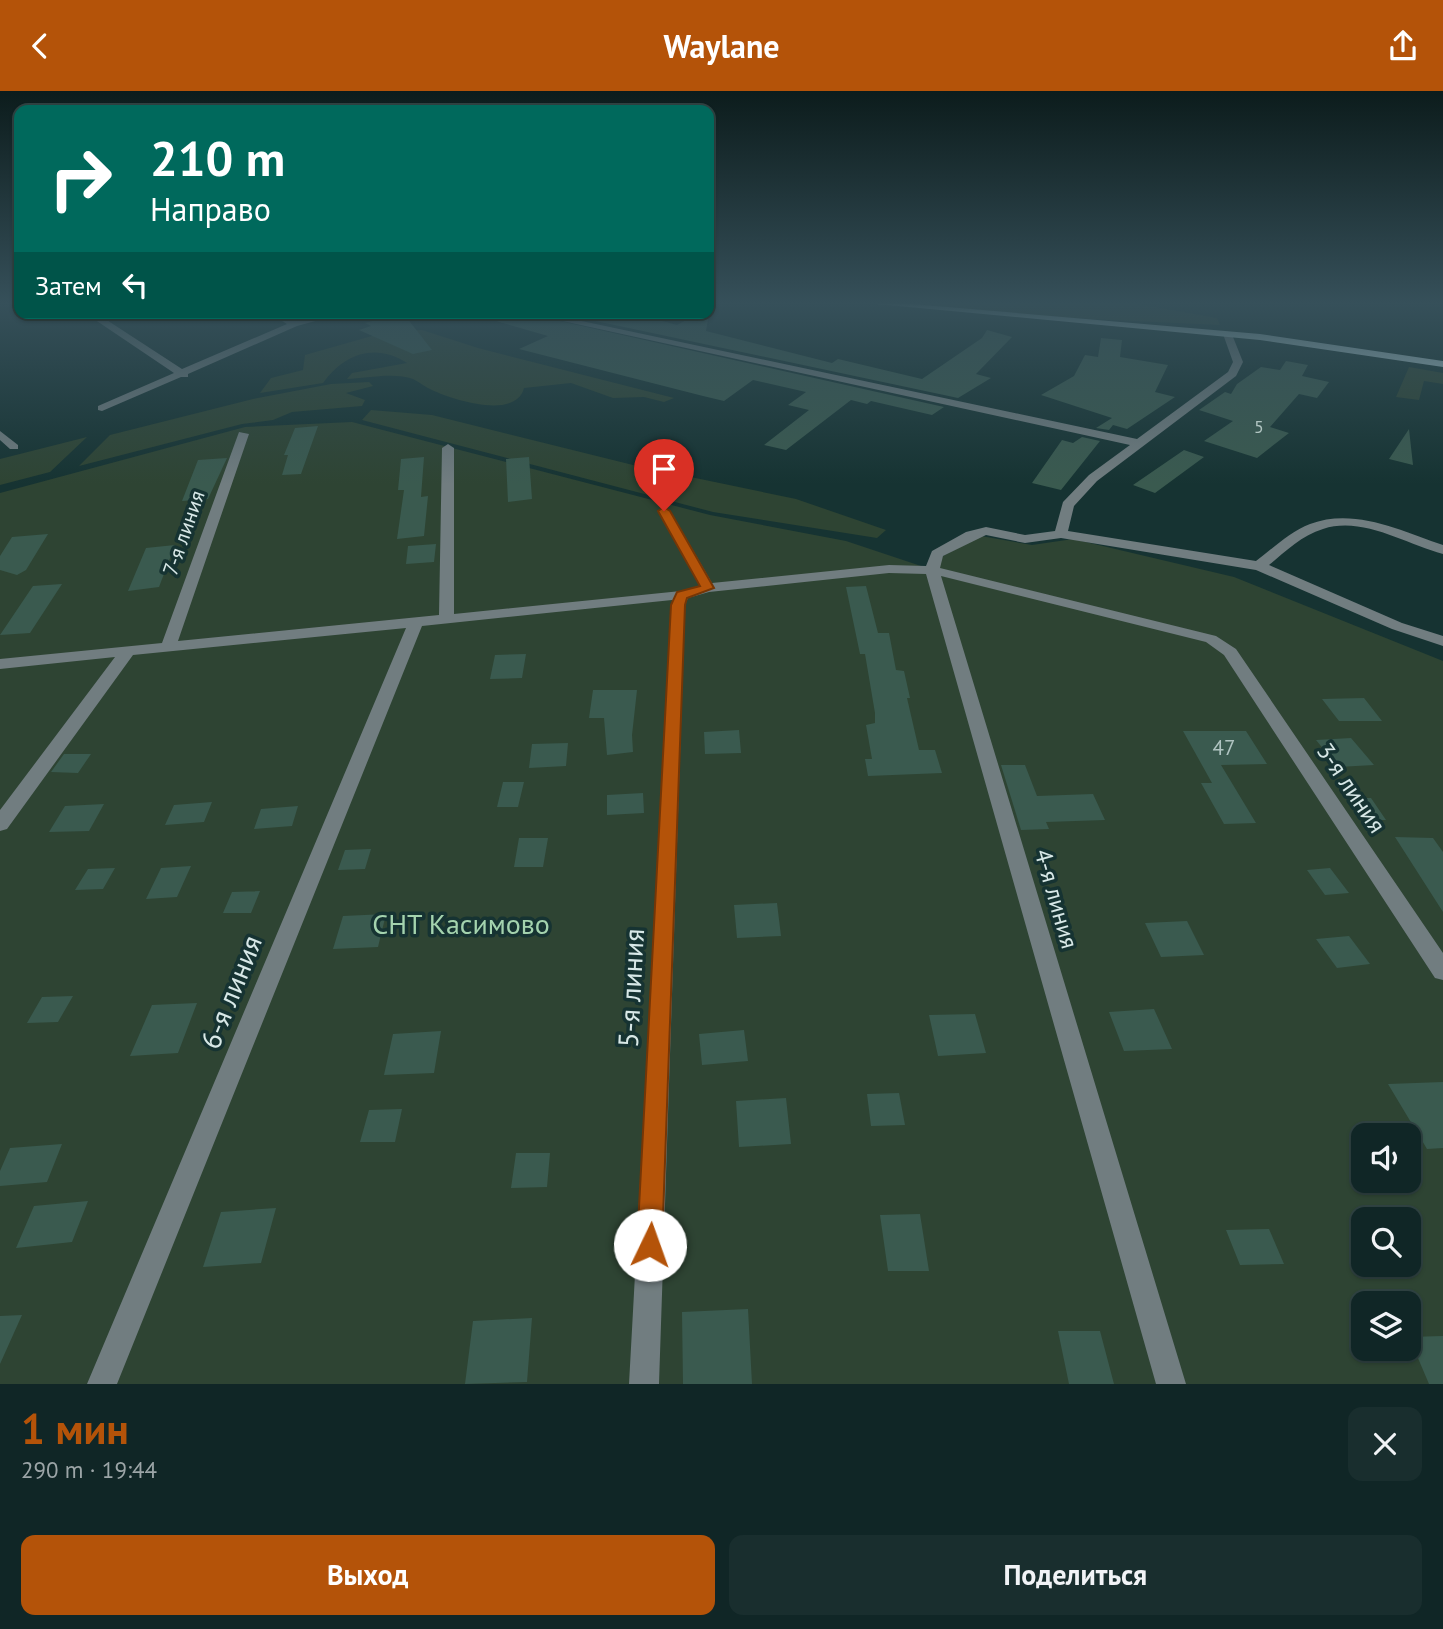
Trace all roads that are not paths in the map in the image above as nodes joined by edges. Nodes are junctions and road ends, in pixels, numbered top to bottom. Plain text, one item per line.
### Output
1 (166, 363) edge
2 (209, 363) edge
3 (765, 363) edge
4 (1236, 363) edge
5 (184, 375) junction
6 (102, 408) dead end
7 (0, 434) edge
8 (243, 434) dead end
9 (1142, 444) junction
10 (14, 447) dead end
11 (448, 447) dead end
12 (664, 511) dead end
13 (1061, 534) junction
14 (1443, 550) edge
15 (1259, 566) junction
16 (932, 570) junction
17 (708, 588) junction
18 (682, 595) junction
19 (446, 619) junction
20 (416, 622) junction
21 (1443, 641) edge
22 (168, 647) junction
23 (128, 652) junction
24 (0, 664) edge
25 (0, 824) edge
26 (1443, 971) edge
27 (102, 1384) edge
28 (644, 1384) edge
29 (1171, 1384) edge

1 - 5 street
2 - 5 street
3 - 9 street
4 - 9 street
5 - 6 street
7 - 10 street
8 - 22 street, 7-я линия
9 - 13 street
11 - 19 street
12 - 17 street
13 - 15 street
13 - 16 street
14 - 15 street
15 - 21 street
16 - 17 street
16 - 26 street, 3-я линия
16 - 29 street, 4-я линия
17 - 18 street
18 - 19 street
18 - 28 street, 5-я линия
19 - 20 street
20 - 22 street
20 - 27 street, 6-я линия
22 - 23 street
23 - 24 street
23 - 25 street

